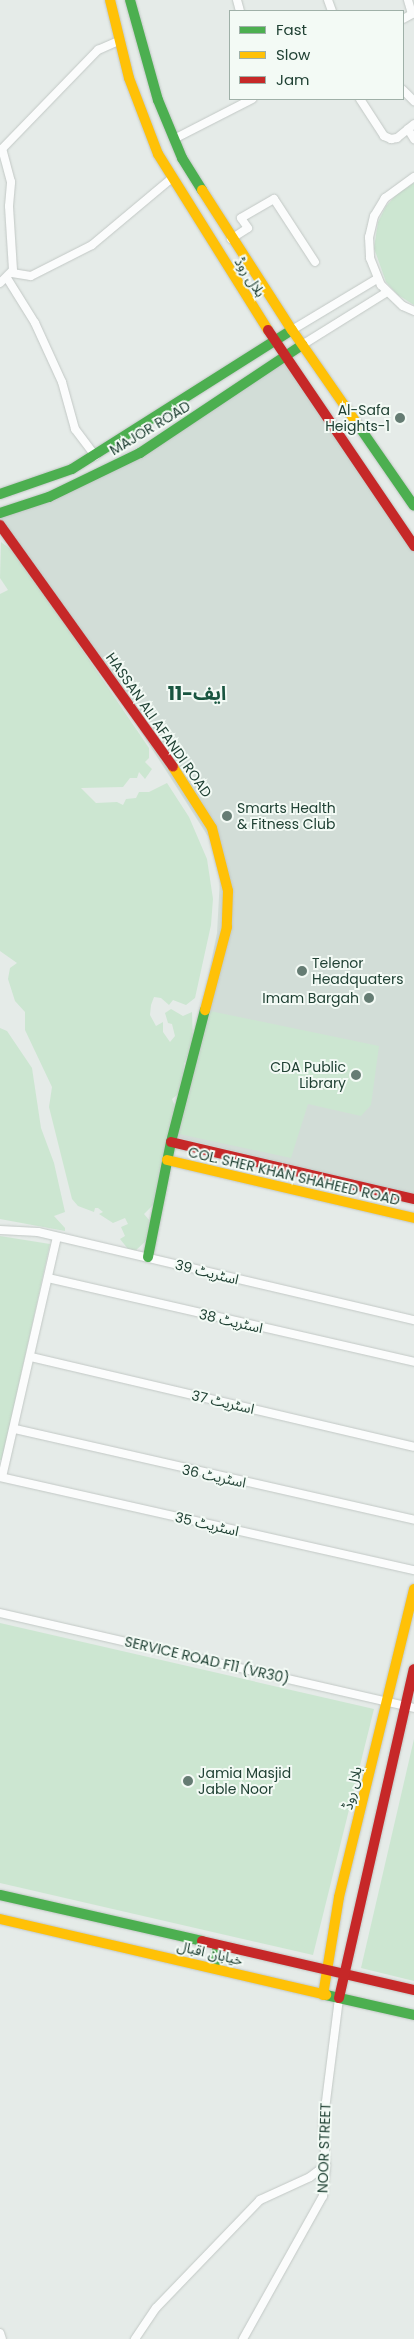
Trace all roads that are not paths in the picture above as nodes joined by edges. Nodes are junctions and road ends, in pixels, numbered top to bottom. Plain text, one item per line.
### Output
1 (110, 0) edge
2 (130, 0) edge
3 (408, 0) edge
4 (404, 18) edge
5 (118, 41) junction
6 (404, 91) edge
7 (250, 100) edge
8 (361, 100) edge
9 (414, 100) edge
10 (411, 126) edge
11 (174, 139) junction
12 (414, 139) edge
13 (1, 150) edge
14 (414, 177) edge
15 (172, 178) junction
16 (231, 239) junction
17 (315, 262) dead end
18 (9, 276) junction
19 (377, 279) junction
20 (0, 283) edge
21 (387, 292) junction
22 (414, 311) edge
23 (292, 330) junction
24 (275, 340) junction
25 (302, 345) junction
26 (287, 358) junction
27 (95, 456) junction
28 (0, 494) edge
29 (414, 506) edge
30 (0, 513) edge
31 (0, 525) edge
32 (414, 546) edge
33 (170, 1142) junction
34 (167, 1160) junction
35 (414, 1199) edge
36 (414, 1218) edge
37 (0, 1230) edge
38 (57, 1237) junction
39 (148, 1257) junction
40 (48, 1278) junction
41 (414, 1320) edge
42 (31, 1357) junction
43 (414, 1362) edge
44 (15, 1429) junction
45 (414, 1447) edge
46 (1, 1477) edge
47 (414, 1520) edge
48 (414, 1570) edge
49 (414, 1589) edge
50 (0, 1614) edge
51 (414, 1669) edge
52 (386, 1700) junction
53 (410, 1707) edge
54 (0, 1895) edge
55 (0, 1918) edge
56 (218, 1945) junction
57 (214, 1968) junction
58 (326, 1969) junction
59 (343, 1974) junction
60 (414, 1990) edge
61 (322, 1995) junction
62 (339, 1998) junction
63 (414, 2014) edge
64 (326, 2165) junction
65 (0, 2334) edge
66 (2, 2339) edge
67 (135, 2339) edge
68 (243, 2339) edge

1 - 5 street, ہلال روڈ
2 - 11 street, ہلال روڈ
3 - 4 street
5 - 13 street
5 - 15 street, ہلال روڈ
6 - 9 street
7 - 11 street
8 - 10 street
10 - 12 street
11 - 16 street, ہلال روڈ
13 - 18 street
14 - 19 street
15 - 18 street
15 - 24 street, ہلال روڈ
16 - 17 street
16 - 23 street, ہلال روڈ
18 - 20 street
18 - 27 street
19 - 21 street
19 - 23 street
21 - 22 street
21 - 25 street
23 - 24 street, MAJOR ROAD
23 - 25 street, ہلال روڈ
24 - 26 street, ہلال روڈ
24 - 27 street, MAJOR ROAD
25 - 26 street, MAJOR ROAD
25 - 29 street, ہلال روڈ
26 - 30 street, MAJOR ROAD
26 - 32 street, ہلال روڈ
27 - 28 street, MAJOR ROAD
31 - 33 street, HASSAN ALI AFANDI ROAD
33 - 34 street, HASSAN ALI AFANDI ROAD
33 - 35 street, COL. SHER KHAN SHAHEED ROAD
34 - 36 street, COL. SHER KHAN SHAHEED ROAD
34 - 39 street, HASSAN ALI AFANDI ROAD
37 - 38 street, اسٹریٹ 39
38 - 39 street, اسٹریٹ 39
38 - 40 street
39 - 41 street, اسٹریٹ 39
40 - 42 street
40 - 43 street, اسٹریٹ 38
42 - 44 street
42 - 45 street, اسٹریٹ 37
44 - 46 street
44 - 47 street, اسٹریٹ 36
46 - 48 street, اسٹریٹ 35
49 - 52 street, ہلال روڈ
50 - 52 street, SERVICE ROAD F11 (VR30)
51 - 53 street
52 - 53 street, SERVICE ROAD F11 (VR30)
52 - 58 street, ہلال روڈ
53 - 59 street
54 - 56 street, خیابان اقبال
55 - 57 street, خیابان اقبال
56 - 57 street
56 - 58 street, خیابان اقبال
57 - 61 street, خیابان اقبال
58 - 59 street, خیابان اقبال
58 - 61 street, ہلال روڈ
59 - 60 street, خیابان اقبال
59 - 62 street
61 - 62 street, خیابان اقبال
62 - 63 street, خیابان اقبال
62 - 64 street, NOOR STREET
64 - 67 street
64 - 68 street, NOOR STREET
65 - 66 street

